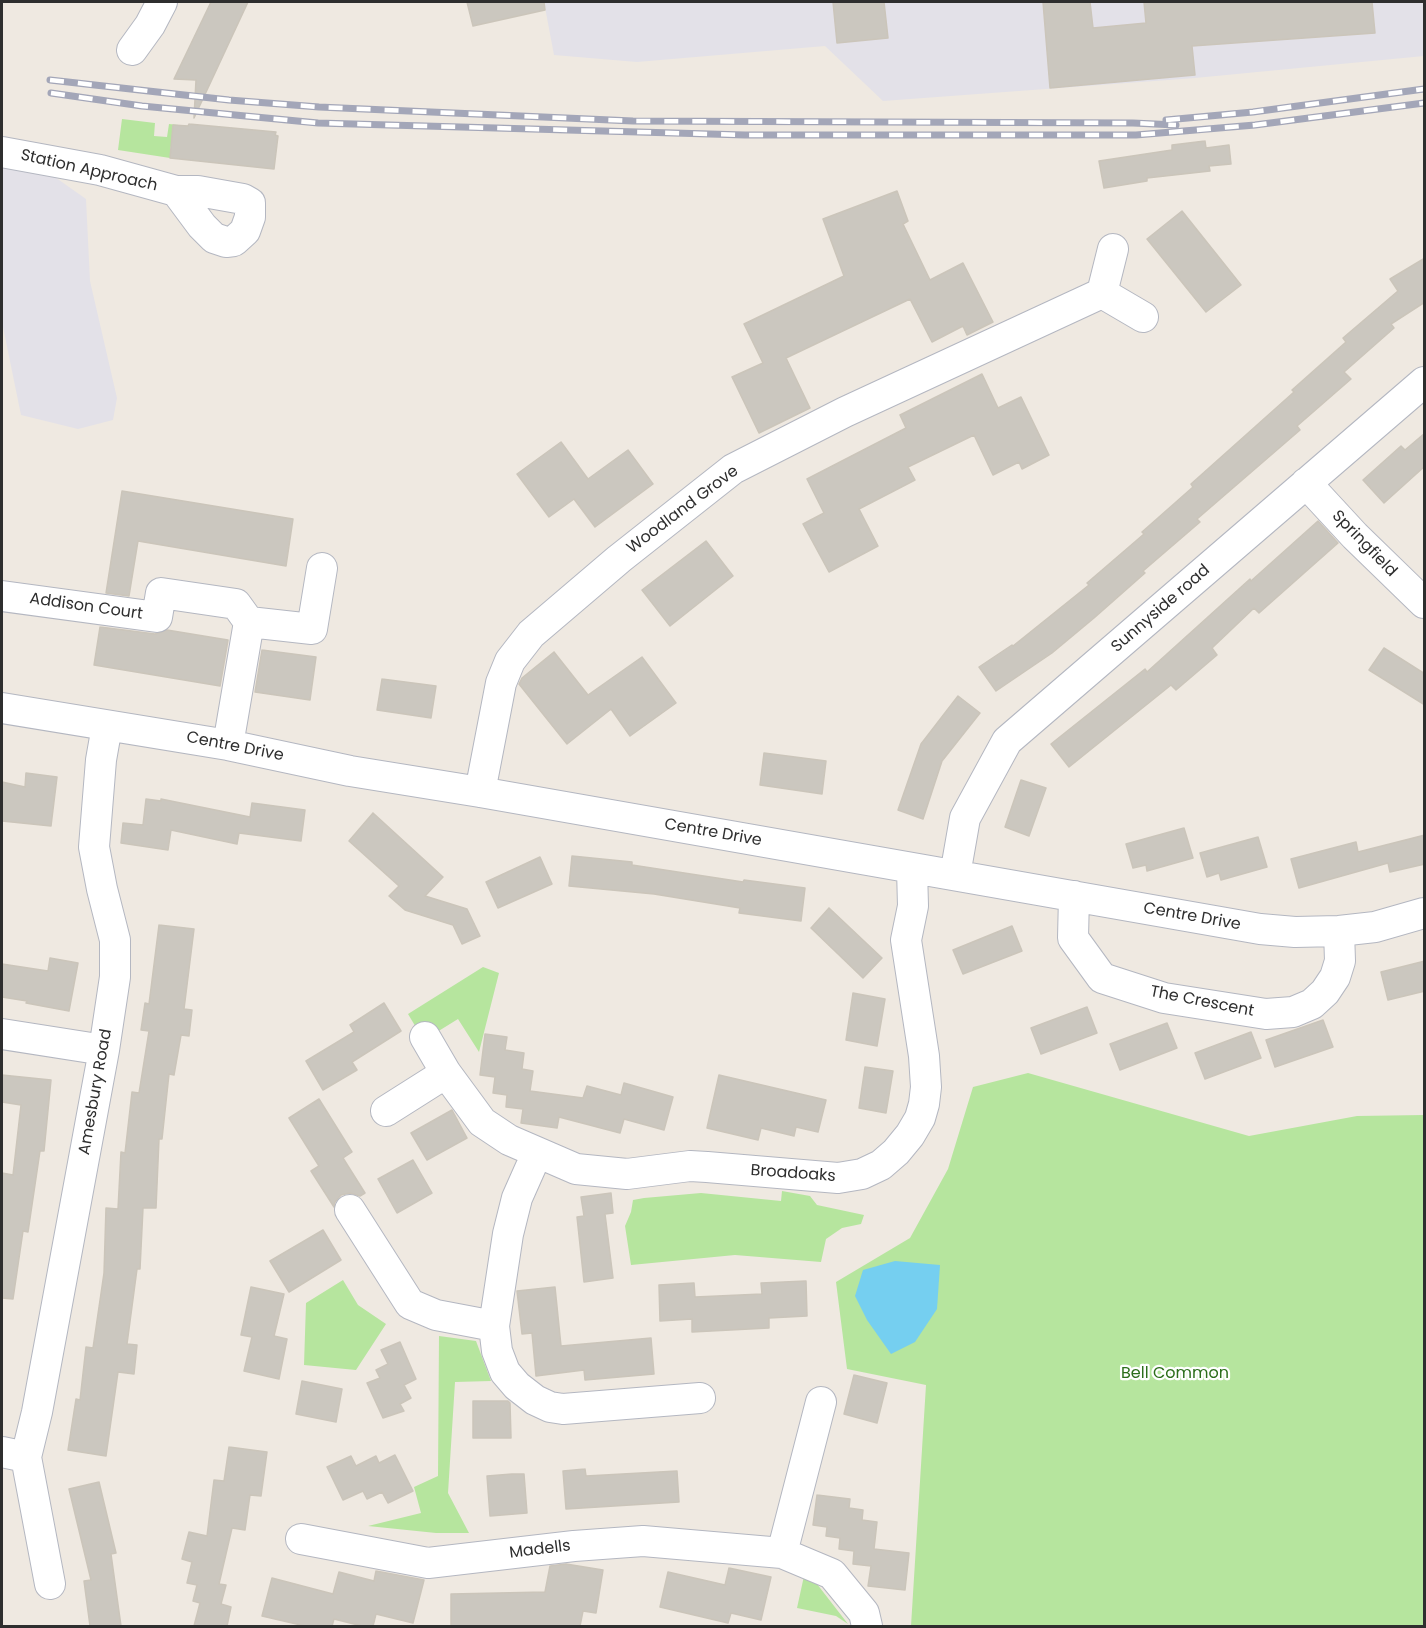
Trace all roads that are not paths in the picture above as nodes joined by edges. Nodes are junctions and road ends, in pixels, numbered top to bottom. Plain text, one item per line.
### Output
1 (162, 2) edge
2 (132, 50) dead end
3 (2, 152) edge
4 (176, 191) dead end
5 (1113, 249) dead end
6 (1102, 292) junction
7 (1143, 317) dead end
8 (1425, 382) edge
9 (1306, 483) junction
10 (322, 568) dead end
11 (2, 596) edge
12 (1425, 603) edge
13 (249, 622) junction
14 (2, 708) edge
15 (107, 726) junction
16 (228, 745) junction
17 (480, 792) junction
18 (912, 869) junction
19 (955, 875) junction
20 (1074, 896) junction
21 (1425, 913) edge
22 (1339, 931) junction
23 (2, 1034) edge
24 (425, 1037) dead end
25 (104, 1050) junction
26 (446, 1073) junction
27 (386, 1111) dead end
28 (537, 1153) junction
29 (350, 1210) dead end
30 (494, 1326) junction
31 (700, 1398) dead end
32 (821, 1402) dead end
33 (14, 1454) edge
34 (301, 1539) dead end
35 (782, 1554) junction
36 (50, 1584) dead end
37 (867, 1626) edge

1 - 2 street
3 - 4 street, Station Approach
5 - 6 street
6 - 7 street
6 - 17 street, Woodland Grove
8 - 9 street, Sunnyside road
9 - 12 street, Springfield
9 - 19 street, Sunnyside road
10 - 13 street
11 - 13 street, Addison Court
13 - 16 street
14 - 15 street, Centre Drive
15 - 16 street, Centre Drive
15 - 25 street, Amesbury Road
16 - 17 street, Centre Drive
17 - 18 street, Centre Drive
18 - 19 street, Centre Drive
18 - 28 street, Broadoaks
19 - 20 street, Centre Drive
20 - 22 street, Centre Drive
20 - 22 street, The Crescent
21 - 22 street, Centre Drive
23 - 25 street
24 - 26 street, Broadoaks
25 - 33 street, Amesbury Road
26 - 27 street
26 - 28 street, Broadoaks
28 - 30 street
29 - 30 street
30 - 31 street
32 - 35 street
33 - 36 street
34 - 35 street, Madells
35 - 37 street, Madells

